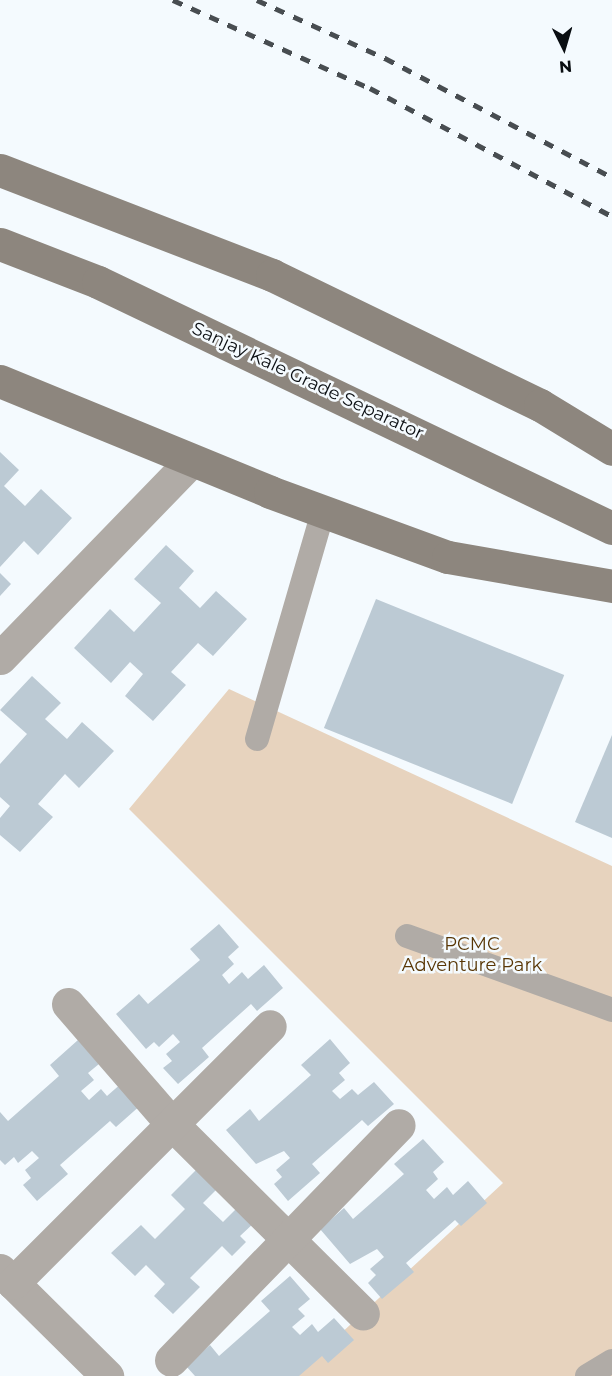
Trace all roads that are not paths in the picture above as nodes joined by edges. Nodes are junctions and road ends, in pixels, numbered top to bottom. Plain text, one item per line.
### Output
1 (0, 170) edge
2 (0, 244) edge
3 (0, 381) edge
4 (612, 449) edge
5 (191, 461) junction
6 (323, 512) junction
7 (612, 528) edge
8 (612, 586) edge
9 (0, 658) edge
10 (257, 739) dead end
11 (406, 936) dead end
12 (68, 1004) dead end
13 (612, 1010) edge
14 (270, 1026) dead end
15 (172, 1124) junction
16 (399, 1125) dead end
17 (286, 1241) junction
18 (7, 1276) edge
19 (363, 1314) dead end
20 (171, 1360) dead end
21 (612, 1361) edge
22 (107, 1376) edge
23 (586, 1376) edge

1 - 4 main road
2 - 7 main road, Sanjay Kale Grade Separator
3 - 5 main road
5 - 6 main road
5 - 9 street
6 - 8 main road
6 - 10 lane
11 - 13 lane
12 - 15 street
14 - 15 street
15 - 17 street
15 - 18 street
16 - 17 street
17 - 19 street
17 - 20 street
18 - 22 street
21 - 23 lane

